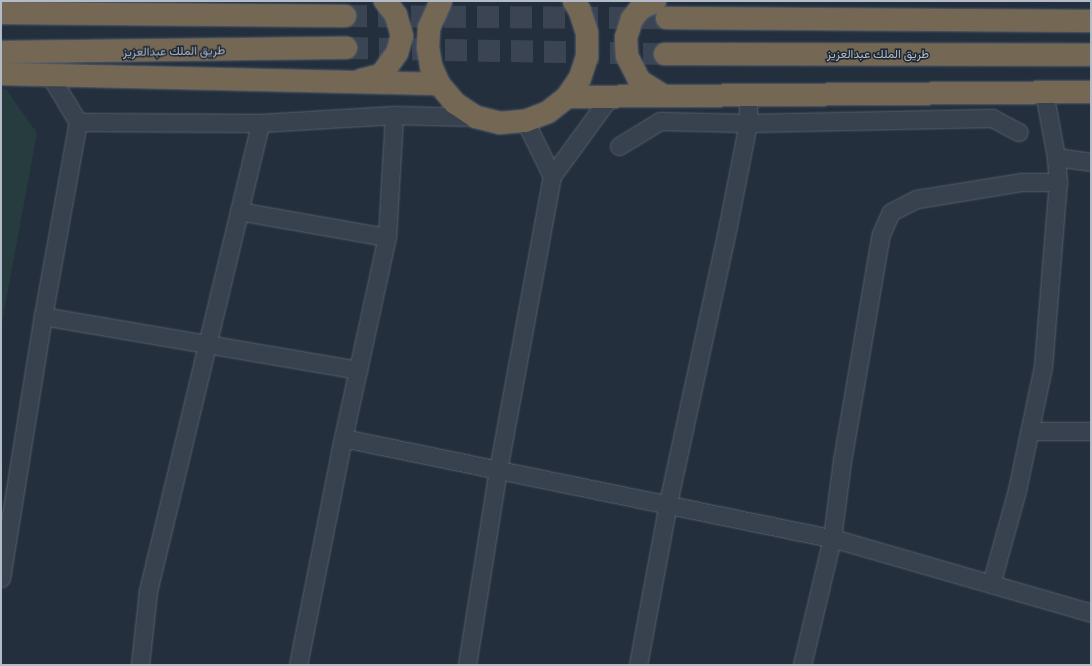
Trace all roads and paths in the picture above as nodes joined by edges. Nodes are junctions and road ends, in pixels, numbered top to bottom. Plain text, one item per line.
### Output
1 (385, 1) edge
2 (441, 1) edge
3 (574, 1) edge
4 (661, 9) edge
5 (1, 13) edge
6 (345, 16) tunnel mouth
7 (1091, 21) edge
8 (346, 48) tunnel mouth
9 (1, 52) edge
10 (666, 54) tunnel mouth
11 (1091, 55) edge
12 (1, 74) edge
13 (49, 74) junction
14 (354, 82) junction
15 (439, 84) junction
16 (1044, 92) junction
17 (1091, 92) edge
18 (661, 94) junction
19 (748, 94) junction
20 (611, 96) junction
21 (567, 97) junction
22 (394, 115) junction
23 (476, 116) junction
24 (525, 121) junction
25 (78, 122) junction
26 (260, 122) junction
27 (748, 123) junction
28 (1018, 132) dead end
29 (620, 146) dead end
30 (1056, 157) junction
31 (1091, 162) edge
32 (552, 176) junction
33 (1058, 182) junction
34 (239, 210) junction
35 (387, 237) junction
36 (43, 316) junction
37 (206, 344) junction
38 (358, 370) junction
39 (1030, 431) junction
40 (1091, 432) edge
41 (343, 438) junction
42 (498, 470) junction
43 (668, 503) junction
44 (832, 538) junction
45 (1, 578) edge
46 (991, 584) junction
47 (1091, 613) edge
48 (142, 665) edge
49 (298, 665) edge
50 (468, 665) edge
51 (638, 665) edge
52 (802, 665) edge

1 - 14 highway
2 - 15 highway
3 - 21 highway
4 - 7 highway
4 - 18 highway
5 - 6 highway
8 - 9 highway, طريق الملك عبدالعزيز
10 - 11 highway, طريق الملك عبدالعزيز
12 - 13 highway
13 - 14 highway
13 - 25 street
14 - 15 highway
15 - 23 highway
16 - 17 highway
16 - 19 highway
16 - 30 street
18 - 19 highway
18 - 20 highway
19 - 27 street
20 - 21 highway
20 - 32 street
21 - 24 highway
22 - 23 street
22 - 26 street
22 - 35 street
23 - 24 highway
24 - 32 street
25 - 26 street
25 - 36 street
26 - 34 street
27 - 28 street
27 - 29 street
27 - 43 street
30 - 31 street
30 - 33 street
32 - 42 street
33 - 39 street
33 - 44 street
34 - 35 street
34 - 37 street
35 - 38 street
36 - 37 street
36 - 45 street
37 - 38 street
37 - 48 street
38 - 41 street
39 - 40 street
39 - 46 street
41 - 42 street
41 - 49 street
42 - 43 street
42 - 50 street
43 - 44 street
43 - 51 street
44 - 46 street
44 - 52 street
46 - 47 street

